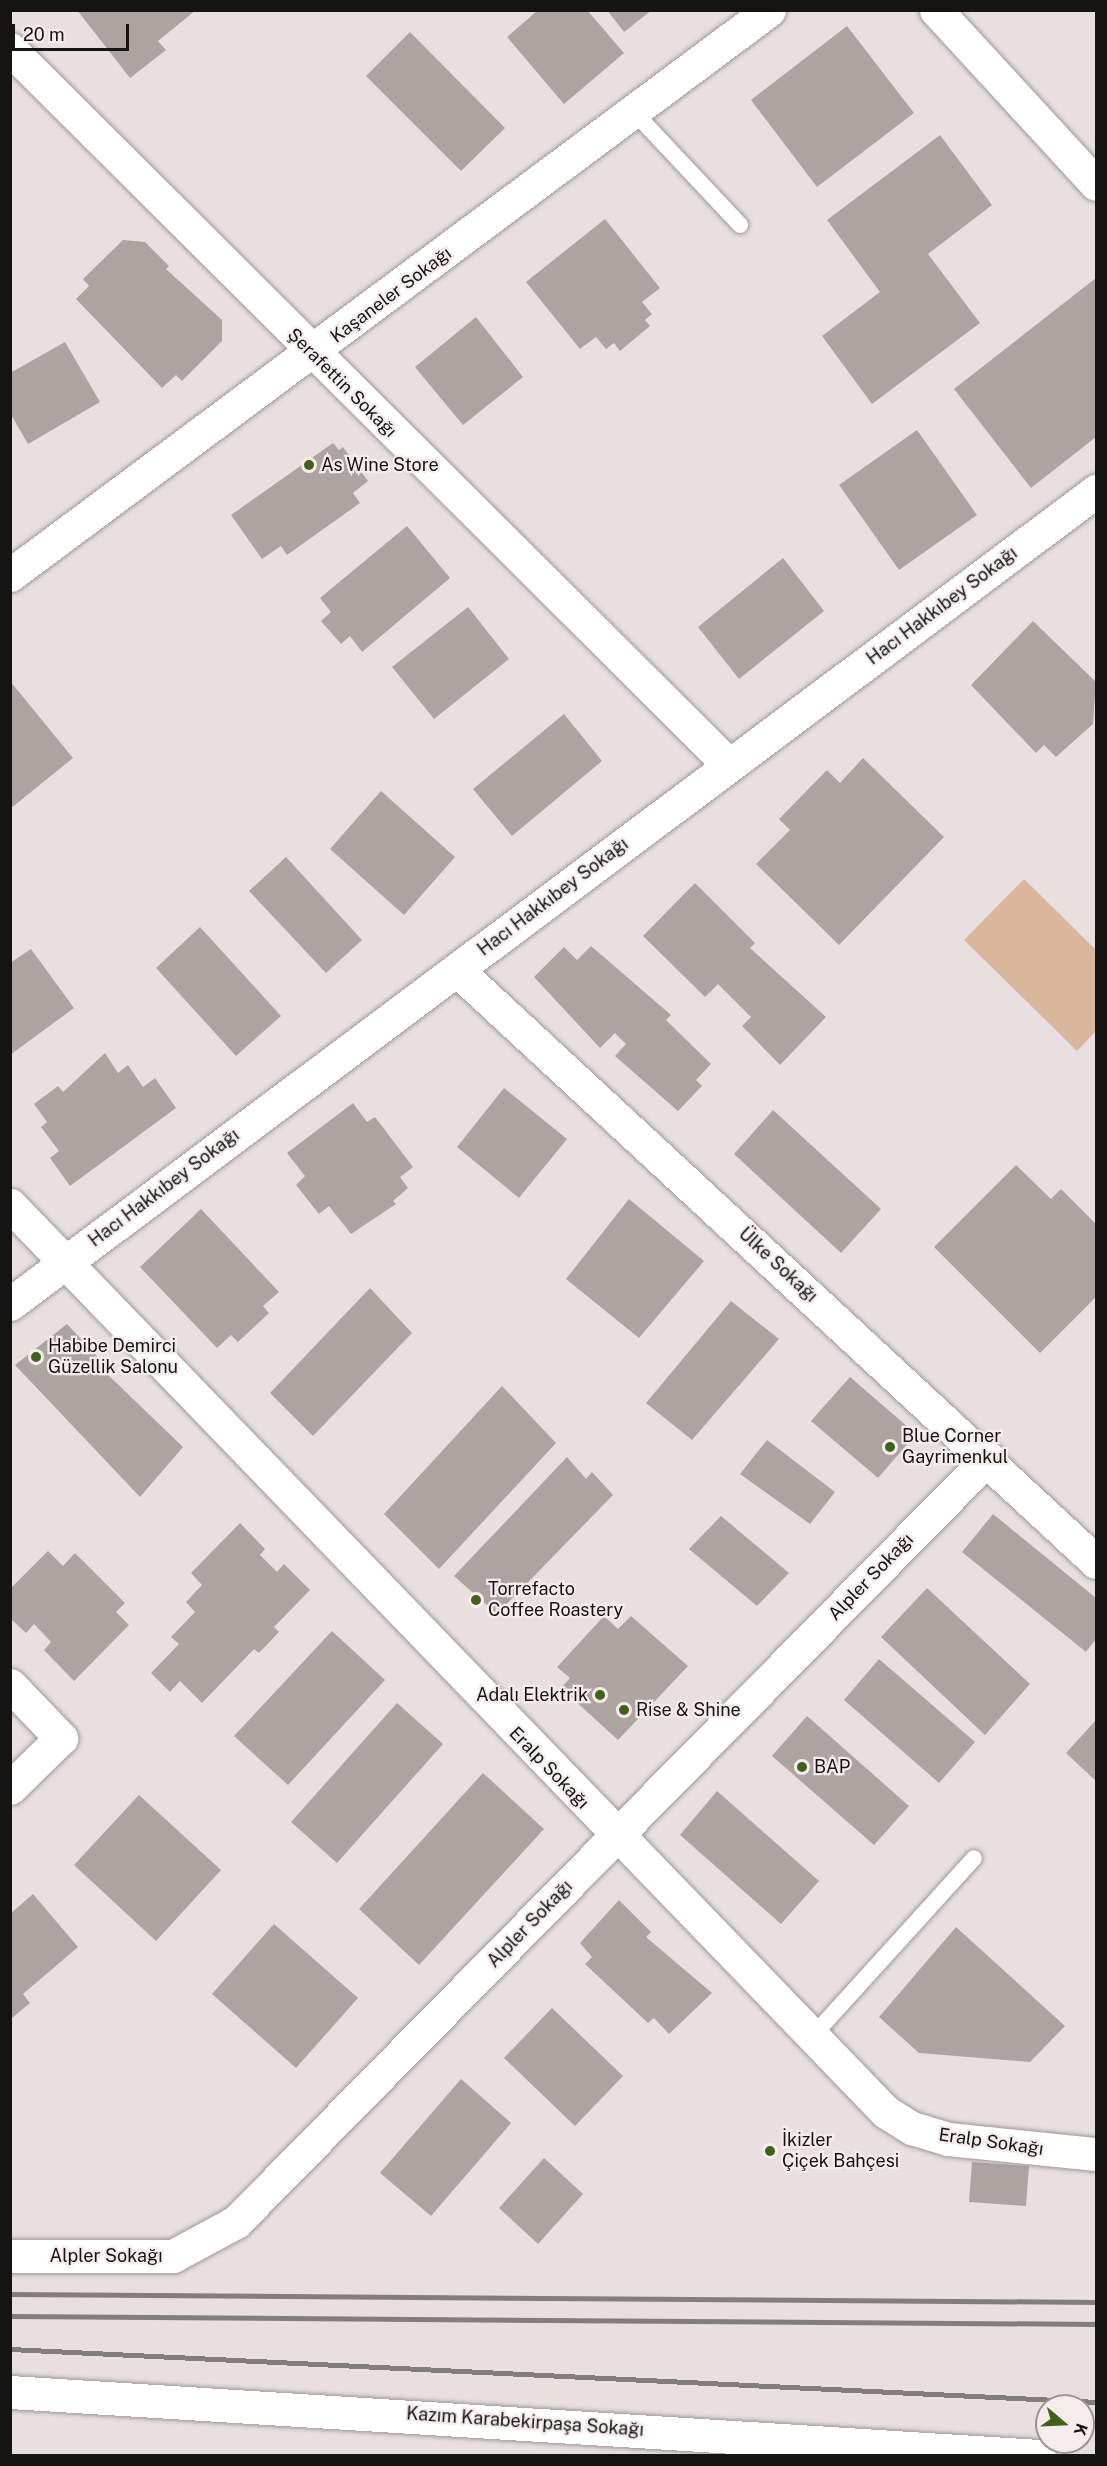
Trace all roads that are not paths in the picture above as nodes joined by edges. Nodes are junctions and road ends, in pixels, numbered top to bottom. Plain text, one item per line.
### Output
1 (769, 10) edge
2 (936, 10) edge
3 (10, 49) edge
4 (634, 112) junction
5 (1096, 184) edge
6 (740, 225) dead end
7 (312, 354) junction
8 (1096, 491) edge
9 (10, 575) edge
10 (729, 765) junction
11 (457, 970) junction
12 (10, 1205) edge
13 (64, 1262) junction
14 (10, 1304) edge
15 (988, 1458) junction
16 (1096, 1562) edge
17 (10, 1685) edge
18 (10, 1788) edge
19 (615, 1837) junction
20 (974, 1858) dead end
21 (810, 2039) junction
22 (1096, 2154) edge
23 (10, 2256) edge
24 (10, 2392) edge
25 (1039, 2456) edge

1 - 4 street, Kaşaneler Sokağı
2 - 5 street
3 - 7 street, Şerafettin Sokağı
4 - 6 lane
4 - 7 street, Kaşaneler Sokağı
7 - 9 street, Kaşaneler Sokağı
7 - 10 street, Şerafettin Sokağı
8 - 10 street, Hacı Hakkıbey Sokağı
10 - 11 street, Hacı Hakkıbey Sokağı
11 - 13 street, Hacı Hakkıbey Sokağı
11 - 15 street, Ülke Sokağı
12 - 13 street, Eralp Sokağı
13 - 14 street, Hacı Hakkıbey Sokağı
13 - 19 street, Eralp Sokağı
15 - 16 street, Ülke Sokağı
15 - 19 street, Alpler Sokağı
17 - 18 street
19 - 21 street, Eralp Sokağı
19 - 23 street, Alpler Sokağı
20 - 21 lane
21 - 22 street, Eralp Sokağı
24 - 25 street, Kazım Karabekirpaşa Sokağı

